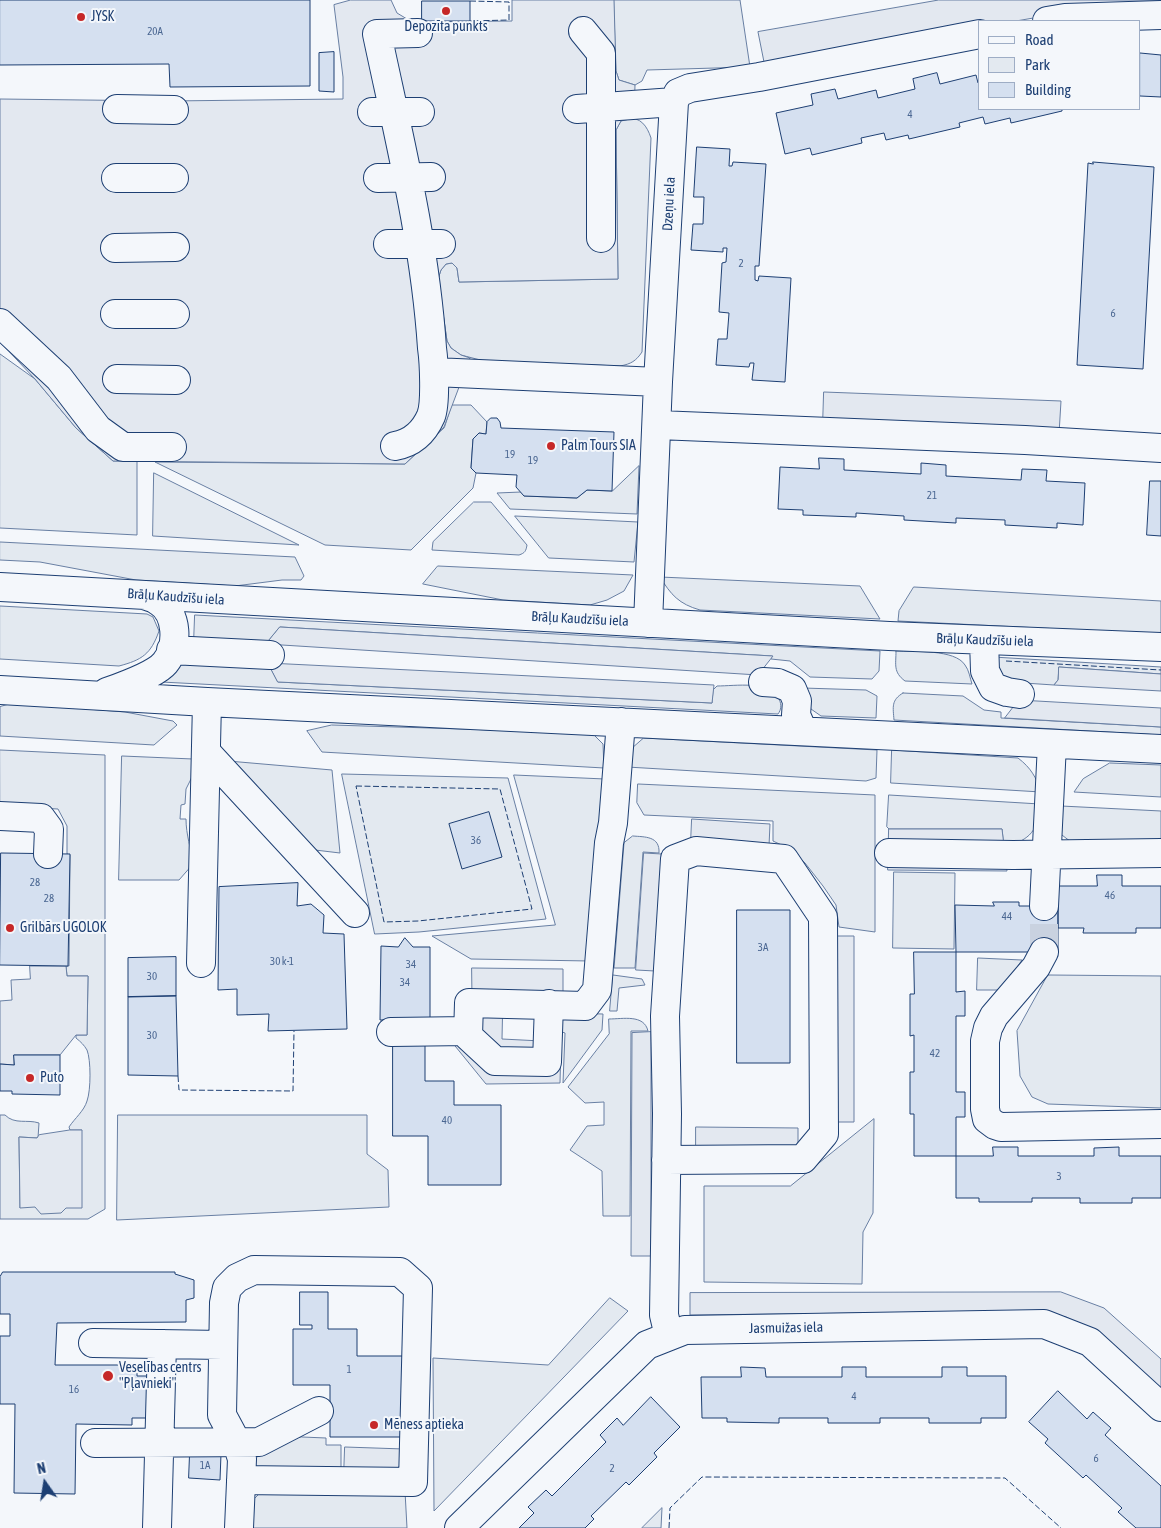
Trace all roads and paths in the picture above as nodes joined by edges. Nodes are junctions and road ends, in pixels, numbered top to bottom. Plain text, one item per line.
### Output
1 (1161, 15) edge
2 (1053, 20) edge
3 (583, 31) dead end
4 (418, 33) dead end
5 (978, 34) edge
6 (674, 102) junction
7 (117, 109) dead end
8 (588, 109) junction
9 (174, 110) dead end
10 (419, 177) junction
11 (116, 178) dead end
12 (174, 178) dead end
13 (378, 178) dead end
14 (601, 238) dead end
15 (388, 244) dead end
16 (431, 244) junction
17 (175, 247) dead end
18 (114, 248) dead end
19 (115, 314) dead end
20 (175, 314) dead end
21 (0, 323) edge
22 (434, 372) junction
23 (117, 379) dead end
24 (176, 380) dead end
25 (658, 382) junction
26 (658, 425) junction
27 (395, 446) dead end
28 (172, 447) dead end
29 (1161, 448) edge
30 (0, 587) edge
31 (144, 595) junction
32 (648, 623) junction
33 (984, 640) junction
34 (1161, 647) edge
35 (171, 650) junction
36 (270, 655) dead end
37 (763, 682) dead end
38 (0, 690) edge
39 (1020, 694) dead end
40 (101, 695) junction
41 (207, 702) junction
42 (622, 722) junction
43 (803, 731) junction
44 (1052, 744) junction
45 (1161, 749) edge
46 (207, 753) junction
47 (0, 816) edge
48 (889, 853) dead end
49 (1046, 853) junction
50 (48, 854) dead end
51 (1161, 854) edge
52 (1044, 906) tunnel mouth
53 (354, 913) dead end
54 (1044, 952) tunnel mouth
55 (201, 963) dead end
56 (549, 1004) junction
57 (468, 1031) junction
58 (391, 1032) dead end
59 (1161, 1124) edge
60 (666, 1160) junction
61 (669, 1336) junction
62 (93, 1343) dead end
63 (162, 1344) junction
64 (223, 1345) junction
65 (1161, 1407) edge
66 (319, 1411) dead end
67 (159, 1441) junction
68 (95, 1442) dead end
69 (237, 1443) junction
70 (241, 1480) junction
71 (157, 1528) edge
72 (239, 1528) edge
73 (459, 1528) edge

1 - 2 street
3 - 8 street
4 - 10 street
5 - 6 street
6 - 8 street
6 - 25 street, Dzeņu iela
7 - 9 street
8 - 14 street
10 - 13 street
10 - 16 street
11 - 12 street
15 - 16 street
16 - 22 street
17 - 18 street
19 - 20 street
21 - 28 street
22 - 25 street
22 - 27 street
23 - 24 street
25 - 26 street, Dzeņu iela
26 - 29 street
26 - 32 street, Dzeņu iela
30 - 31 street, Brāļu Kaudzīšu iela
31 - 32 street, Brāļu Kaudzīšu iela
31 - 35 street
32 - 33 street, Brāļu Kaudzīšu iela
33 - 34 street, Brāļu Kaudzīšu iela
33 - 39 street
35 - 36 street
35 - 40 street
37 - 43 street
38 - 40 street
40 - 41 street
41 - 42 street
41 - 46 street
42 - 43 street
42 - 56 street
43 - 44 street
44 - 45 street
44 - 49 street
46 - 53 street
46 - 55 street
47 - 50 street
48 - 49 street
49 - 51 street
49 - 52 street
54 - 59 street
56 - 57 street
56 - 57 street
57 - 58 street
60 - 60 street
60 - 61 street
61 - 65 street, Jasmuižas iela
61 - 73 street, Jasmuižas iela
62 - 63 street
63 - 64 street
63 - 67 street
64 - 69 street
64 - 70 street
66 - 69 street
67 - 68 street
67 - 69 street
67 - 71 street
69 - 70 street
70 - 72 street

